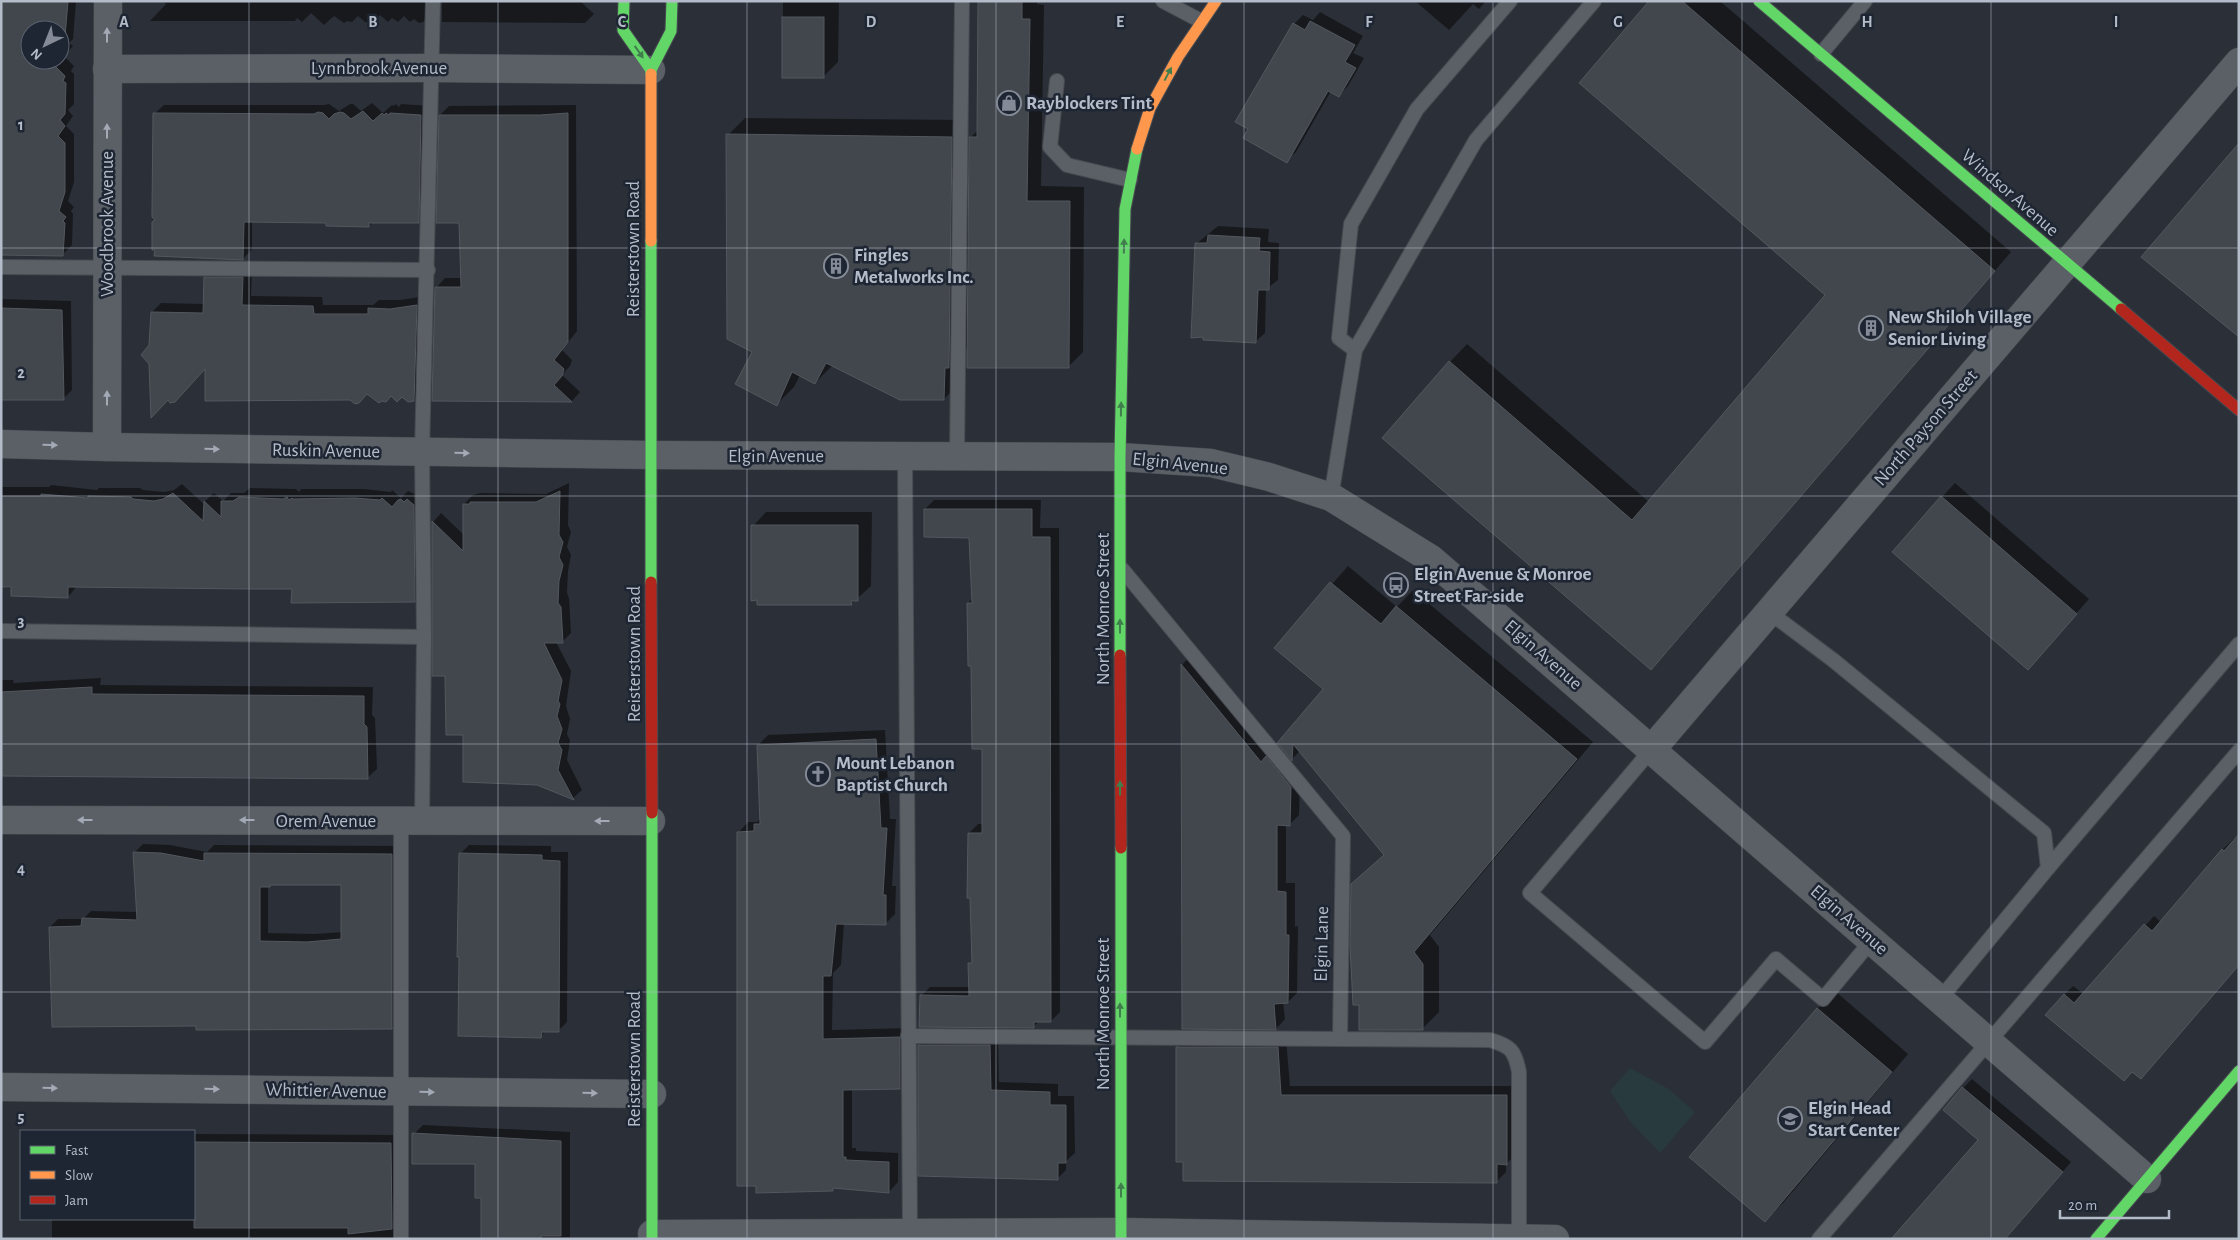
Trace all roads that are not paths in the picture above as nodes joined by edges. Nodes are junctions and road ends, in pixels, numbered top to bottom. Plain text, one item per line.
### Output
1 (108, 1) edge
2 (432, 1) edge
3 (624, 1) edge
4 (672, 1) edge
5 (962, 1) edge
6 (1163, 1) edge
7 (1216, 1) edge
8 (1510, 1) edge
9 (1594, 1) edge
10 (1759, 1) edge
11 (1865, 1) edge
12 (1201, 21) junction
13 (1821, 54) junction
14 (2239, 62) edge
15 (431, 68) junction
16 (107, 69) junction
17 (651, 70) junction
18 (1057, 81) dead end
19 (1130, 180) junction
20 (2066, 264) junction
21 (1, 267) edge
22 (107, 268) junction
23 (428, 270) junction
24 (1355, 350) junction
25 (2239, 410) edge
26 (1, 444) edge
27 (107, 447) junction
28 (422, 452) junction
29 (651, 455) junction
30 (905, 456) junction
31 (957, 456) junction
32 (1120, 457) junction
33 (1331, 497) junction
34 (1120, 567) junction
35 (1769, 612) junction
36 (1, 631) edge
37 (424, 637) junction
38 (2239, 644) edge
39 (1652, 749) junction
40 (2239, 751) edge
41 (1, 820) edge
42 (412, 821) junction
43 (651, 821) junction
44 (2048, 868) junction
45 (1872, 940) junction
46 (1940, 999) junction
47 (908, 1036) junction
48 (1120, 1038) junction
49 (1340, 1039) junction
50 (1990, 1042) junction
51 (2239, 1071) edge
52 (1, 1087) edge
53 (401, 1092) junction
54 (652, 1094) junction
55 (2147, 1178) junction
56 (892, 1235) edge
57 (1121, 1235) edge
58 (652, 1236) edge
59 (1519, 1237) junction
60 (401, 1239) edge
61 (1555, 1239) edge
62 (1819, 1239) edge
63 (2096, 1239) edge

16 -> 1 street, Woodbrook Avenue
2 - 15 lane
3 -> 17 main road
4 - 17 main road, Reisterstown Road
5 - 31 lane
6 - 12 lane
7 - 12 main road, North Monroe Street
8 - 24 lane
9 - 24 lane
10 - 13 main road, Windsor Avenue
11 - 13 lane
19 -> 12 main road, North Monroe Street
13 - 20 main road, Windsor Avenue
14 - 20 street, North Payson Street
15 - 16 street, Lynnbrook Avenue
15 - 17 street, Lynnbrook Avenue
15 - 23 lane
22 -> 16 street, Woodbrook Avenue
17 - 29 main road, Reisterstown Road
18 - 19 lane
32 -> 19 main road, North Monroe Street
20 - 25 main road, Windsor Avenue
20 - 35 street, North Payson Street
21 - 22 lane
22 - 23 lane
27 -> 22 street, Woodbrook Avenue
23 - 28 lane
24 - 33 lane
26 -> 27 street, Ruskin Avenue
27 -> 28 street, Ruskin Avenue
28 -> 29 street, Ruskin Avenue
28 - 37 lane
29 - 30 street, Elgin Avenue
29 - 43 main road, Reisterstown Road
30 - 31 street, Elgin Avenue
30 - 47 lane
31 - 32 street, Elgin Avenue
32 - 33 street, Elgin Avenue
32 - 34 main road, North Monroe Street
33 - 39 street, Elgin Avenue
48 -> 34 main road, North Monroe Street
34 - 49 lane, Elgin Lane
35 - 39 street, North Payson Street
35 - 44 lane
36 - 37 lane
37 - 42 lane
38 - 44 lane
39 - 45 street, Elgin Avenue
39 - 45 lane
40 - 50 lane
42 -> 41 street, Orem Avenue
43 -> 42 street, Orem Avenue
42 - 53 lane
43 - 54 main road, Reisterstown Road
44 - 46 lane
45 - 46 street, Elgin Avenue
46 - 50 street, Elgin Avenue
47 - 48 lane
47 - 56 lane
48 - 49 lane
57 -> 48 main road, North Monroe Street
49 - 59 lane
50 - 55 street, Elgin Avenue
50 - 62 lane
51 - 55 main road
52 -> 53 street, Whittier Avenue
53 -> 54 street, Whittier Avenue
53 - 60 lane
54 - 58 main road, Reisterstown Road
55 - 63 main road
56 - 57 street
56 - 58 street
57 - 59 street
59 - 61 street

